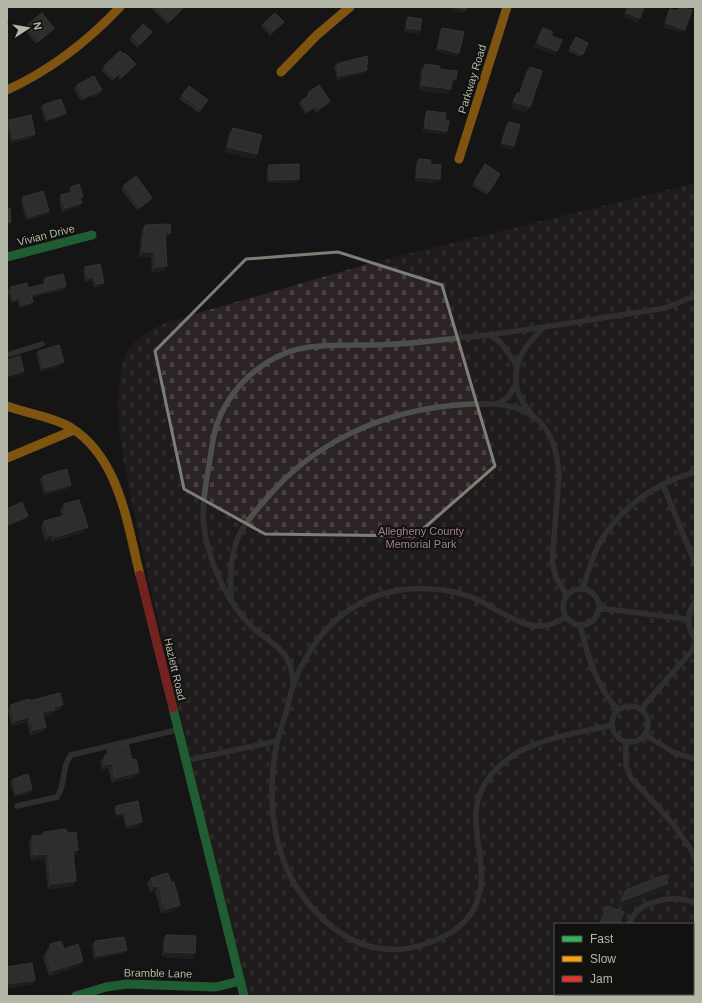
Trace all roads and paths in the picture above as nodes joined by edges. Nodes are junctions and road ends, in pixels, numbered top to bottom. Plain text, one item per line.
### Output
1 (120, 7) edge
2 (350, 7) edge
3 (507, 7) edge
4 (281, 72) dead end
5 (7, 90) edge
6 (459, 159) dead end
7 (92, 235) dead end
8 (7, 257) edge
9 (695, 296) edge
10 (545, 327) junction
11 (491, 335) junction
12 (42, 344) dead end
13 (7, 355) edge
14 (516, 365) junction
15 (517, 383) junction
16 (497, 404) junction
17 (7, 406) edge
18 (534, 416) junction
19 (74, 430) junction
20 (7, 458) edge
21 (695, 472) edge
22 (663, 485) junction
23 (695, 563) edge
24 (582, 589) junction
25 (567, 595) junction
26 (231, 600) junction
27 (695, 602) edge
28 (598, 608) junction
29 (565, 617) junction
30 (688, 619) junction
31 (580, 625) junction
32 (695, 639) edge
33 (695, 647) edge
34 (293, 685) junction
35 (641, 709) junction
36 (618, 710) junction
37 (612, 725) junction
38 (177, 730) junction
39 (645, 735) junction
40 (277, 741) junction
41 (626, 742) junction
42 (192, 759) dead end
43 (695, 759) edge
44 (17, 806) dead end
45 (695, 860) edge
46 (695, 903) edge
47 (629, 923) edge
48 (240, 982) junction
49 (76, 996) edge
50 (244, 996) edge

1 - 5 street
2 - 4 street
3 - 6 street, Parkway Road
7 - 8 street, Vivian Drive
9 - 10 lane
10 - 11 lane
10 - 14 lane
11 - 14 lane
11 - 26 lane
12 - 13 lane
14 - 15 lane
15 - 16 lane
15 - 18 lane
16 - 18 lane
16 - 26 lane
17 - 19 street, Hazlett Road
18 - 25 lane
19 - 20 street
19 - 38 street, Hazlett Road
21 - 22 lane
22 - 23 lane
22 - 24 lane
24 - 25 lane
24 - 28 lane
25 - 29 lane
26 - 34 lane
27 - 30 lane
28 - 30 lane
28 - 31 lane
29 - 31 lane
29 - 34 lane
30 - 32 lane
31 - 36 lane
33 - 35 lane
34 - 40 lane
35 - 36 lane
35 - 39 lane
36 - 37 lane
37 - 40 lane
37 - 41 lane
38 - 44 lane
38 - 48 street, Hazlett Road
39 - 41 lane
39 - 43 lane
40 - 42 lane
41 - 45 lane
46 - 47 lane
48 - 49 street, Bramble Lane
48 - 50 street, Hazlett Road

